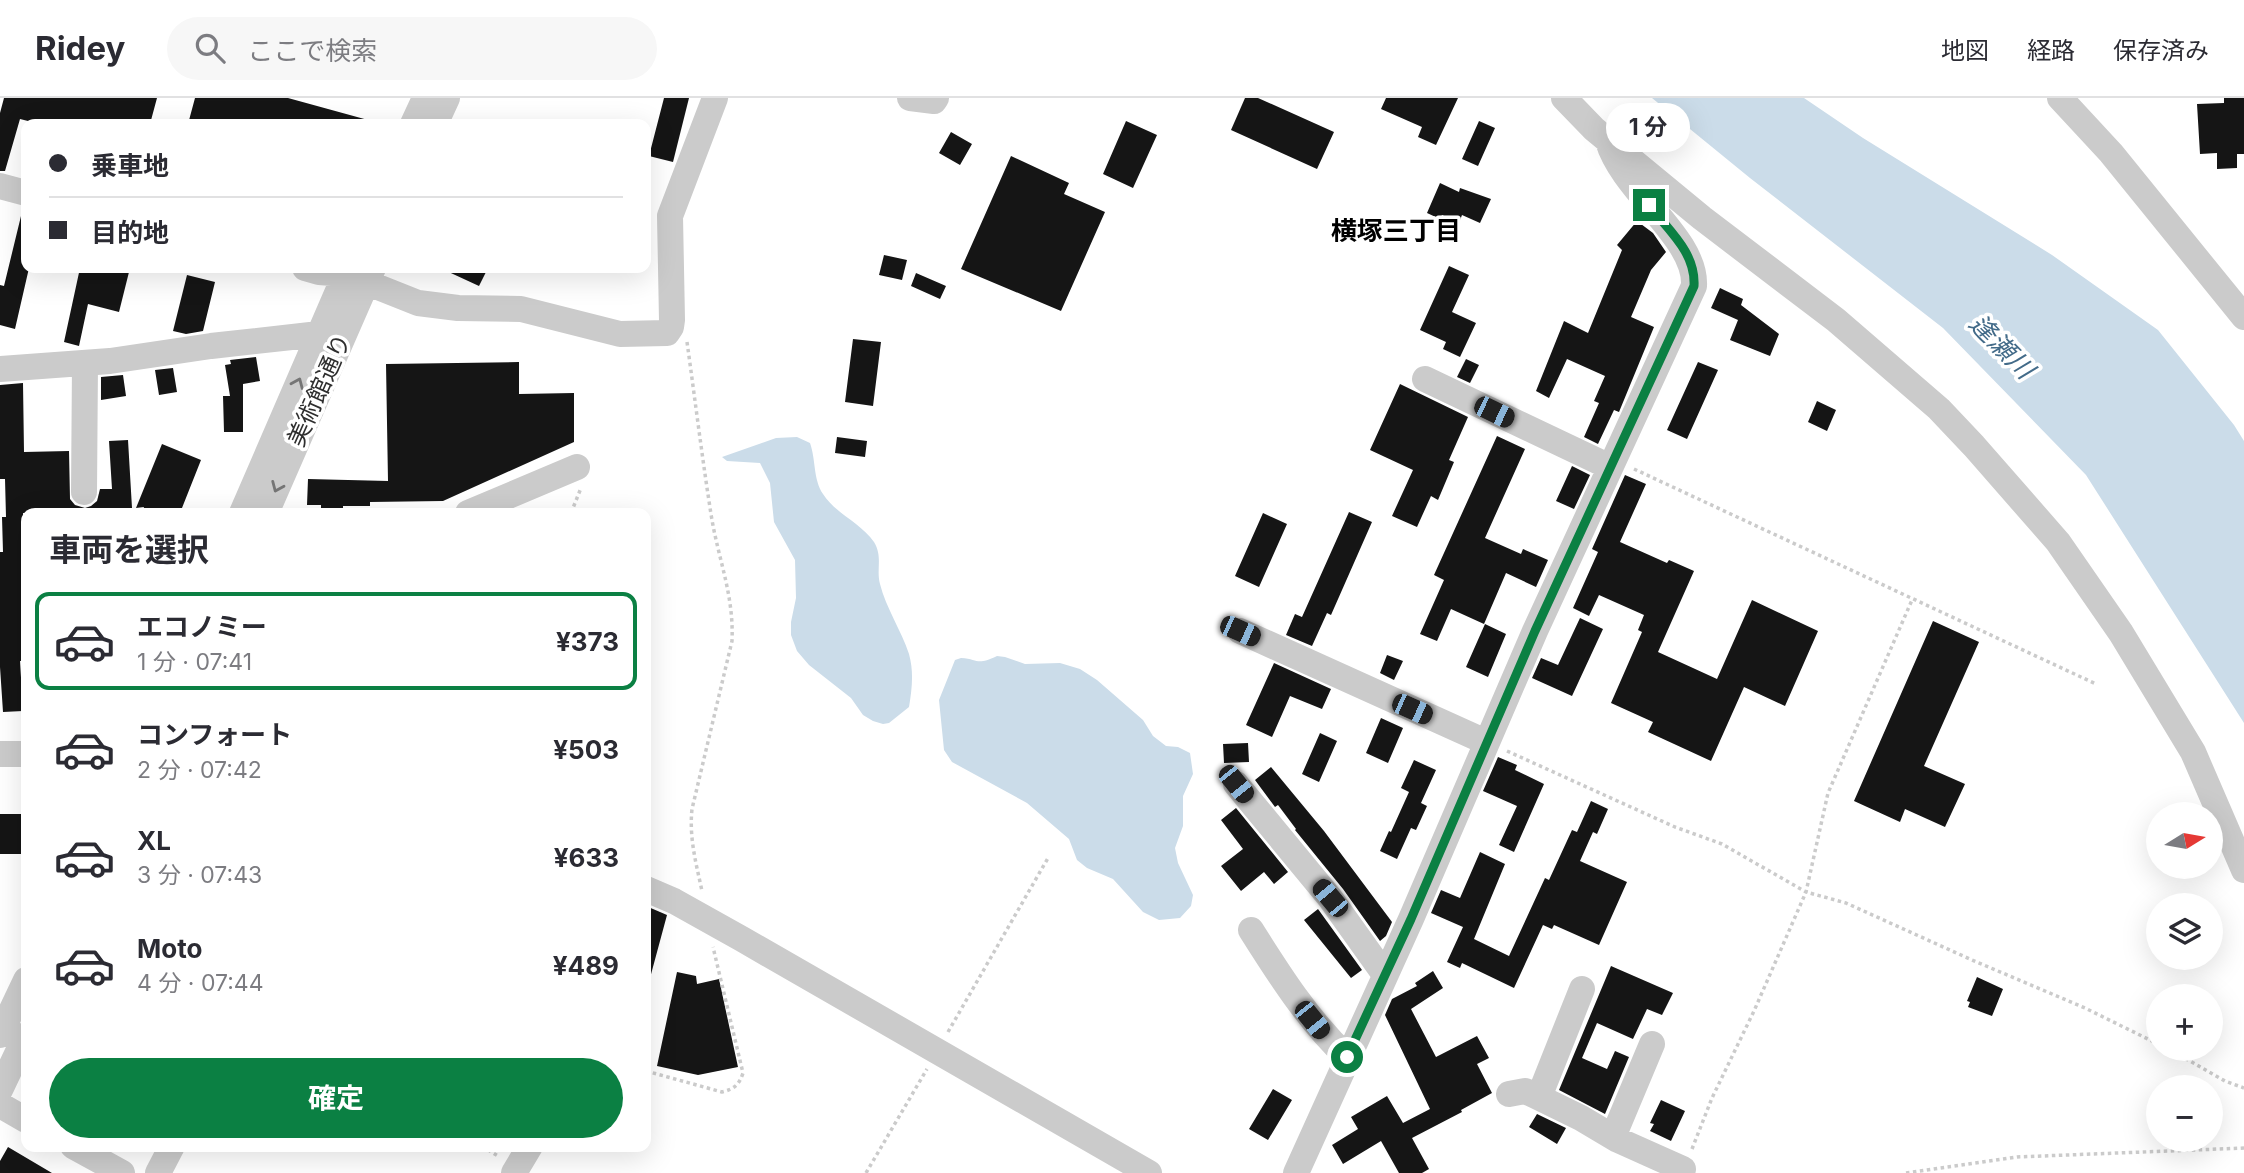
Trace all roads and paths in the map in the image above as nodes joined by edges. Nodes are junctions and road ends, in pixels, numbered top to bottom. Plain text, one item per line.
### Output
1 (425, 98) edge
2 (447, 98) edge
3 (715, 98) edge
4 (1564, 98) edge
5 (2060, 98) edge
6 (415, 119) edge
7 (437, 119) edge
8 (1608, 141) junction
9 (0, 186) edge
10 (21, 192) edge
11 (358, 273) edge
12 (2244, 317) edge
13 (671, 327) junction
14 (319, 334) junction
15 (85, 363) junction
16 (0, 369) edge
17 (1425, 379) dead end
18 (1612, 462) junction
19 (577, 467) dead end
20 (85, 492) dead end
21 (501, 506) edge
22 (244, 508) edge
23 (268, 508) edge
24 (1912, 600) junction
25 (1240, 631) dead end
26 (2096, 684) dead end
27 (1486, 742) junction
28 (0, 754) edge
29 (21, 754) edge
30 (1236, 784) dead end
31 (1048, 858) dead end
32 (2244, 870) edge
33 (651, 891) edge
34 (1806, 892) junction
35 (708, 920) junction
36 (1251, 930) dead end
37 (1385, 975) junction
38 (1582, 989) dead end
39 (21, 991) edge
40 (0, 1035) edge
41 (2146, 1038) edge
42 (1652, 1044) dead end
43 (21, 1046) edge
44 (937, 1051) junction
45 (1347, 1057) junction
46 (2190, 1061) edge
47 (651, 1072) edge
48 (2244, 1088) edge
49 (0, 1090) edge
50 (1509, 1094) dead end
51 (1539, 1097) junction
52 (0, 1105) edge
53 (21, 1117) edge
54 (1613, 1137) junction
55 (2244, 1148) edge
56 (84, 1152) edge
57 (170, 1152) edge
58 (526, 1152) edge
59 (1682, 1171) edge
60 (122, 1173) edge
61 (158, 1173) edge
62 (514, 1173) edge
63 (866, 1173) edge
64 (1149, 1173) edge
65 (1296, 1173) edge
66 (1906, 1173) edge

1 - 6 street
2 - 7 street
3 - 13 street
4 - 8 street
5 - 12 street
8 - 18 street
8 - 32 street
9 - 10 street
11 - 13 street
11 - 14 street, 美術館通り
11 -> 23 street, 美術館通り
13 - 35 path
14 - 15 street
22 -> 14 street, 美術館通り
15 - 16 street
15 - 20 street
17 - 18 street
18 - 24 path
18 - 27 street
19 - 21 street
24 - 26 path
24 - 34 path
25 - 27 street
27 - 34 path
27 - 37 street
28 - 29 street
30 - 37 street
31 - 44 path
33 - 35 street
34 - 41 path
34 - 59 path
35 - 44 street
35 - 47 path
36 - 45 street
37 - 45 street
38 - 51 street
39 - 40 street
42 - 54 street
43 - 49 street
44 - 63 path
44 - 64 street
45 - 65 street
46 - 48 path
50 - 51 street
51 - 54 street
52 - 53 street
54 - 59 street
55 - 66 path
56 - 60 street
57 - 61 street
58 - 62 street

